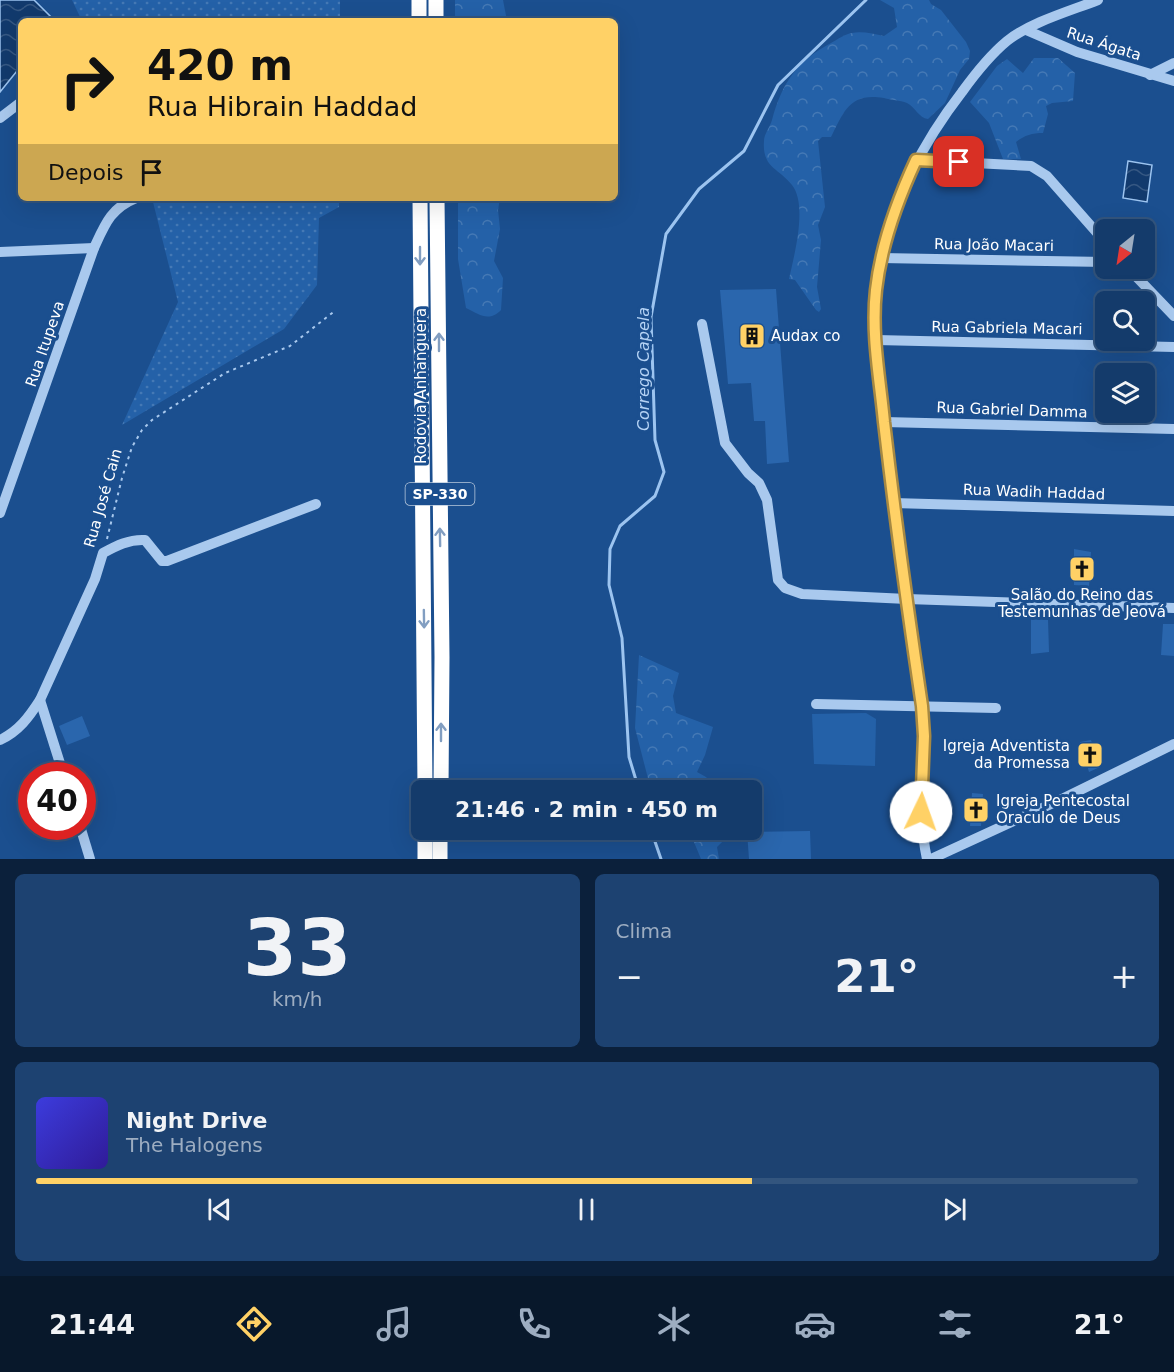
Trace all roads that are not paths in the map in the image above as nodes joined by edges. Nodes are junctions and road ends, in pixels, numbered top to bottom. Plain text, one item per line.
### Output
1 (419, 0) edge
2 (436, 0) edge
3 (1098, 0) edge
4 (419, 18) edge
5 (436, 18) edge
6 (1026, 30) junction
7 (1174, 63) edge
8 (1150, 75) junction
9 (1174, 81) edge
10 (18, 104) edge
11 (0, 118) edge
12 (916, 160) junction
13 (129, 201) edge
14 (420, 201) edge
15 (438, 201) edge
16 (1095, 231) edge
17 (94, 248) junction
18 (0, 252) edge
19 (882, 258) junction
20 (1095, 262) edge
21 (1139, 279) edge
22 (1174, 316) edge
23 (702, 324) dead end
24 (876, 340) junction
25 (1174, 347) edge
26 (884, 422) junction
27 (1174, 429) edge
28 (4, 492) edge
29 (893, 502) junction
30 (316, 504) dead end
31 (1174, 511) edge
32 (0, 513) edge
33 (907, 599) junction
34 (1174, 608) edge
35 (40, 700) junction
36 (816, 704) dead end
37 (922, 706) junction
38 (996, 708) dead end
39 (0, 740) edge
40 (1174, 744) edge
41 (60, 762) edge
42 (425, 780) edge
43 (441, 780) edge
44 (84, 840) edge
45 (425, 840) edge
46 (440, 840) edge
47 (90, 859) edge
48 (425, 859) edge
49 (440, 859) edge
50 (929, 859) edge

1 - 4 highway
2 - 5 highway
3 - 6 street
6 - 8 street, Rua Ágata
6 - 12 street
7 - 8 street
8 - 9 street, Rua Ágata
10 - 11 street
12 - 16 street
12 - 19 street
13 - 17 street, Rua Itupeva
14 -> 42 highway, Rodovia Anhanguera / SP-330
43 -> 15 highway, Rodovia Anhanguera / SP-330
17 - 18 street
17 - 28 street, Rua Itupeva
19 - 20 street, Rua João Macari
19 - 24 street
21 - 22 street
23 - 33 street
24 - 25 street, Rua Gabriela Macari
24 - 26 street
26 - 27 street, Rua Gabriel Damma
26 - 29 street
28 - 32 street, Rua Itupeva
29 - 31 street, Rua Wadih Haddad
29 - 33 street
30 - 35 street, Rua José Cain
33 - 34 street
33 - 37 street
35 - 39 street, Rua José Cain
35 - 41 street
36 - 37 street
37 - 38 street
37 - 50 street
40 - 50 street
44 - 47 street
45 - 48 highway
46 - 49 highway

